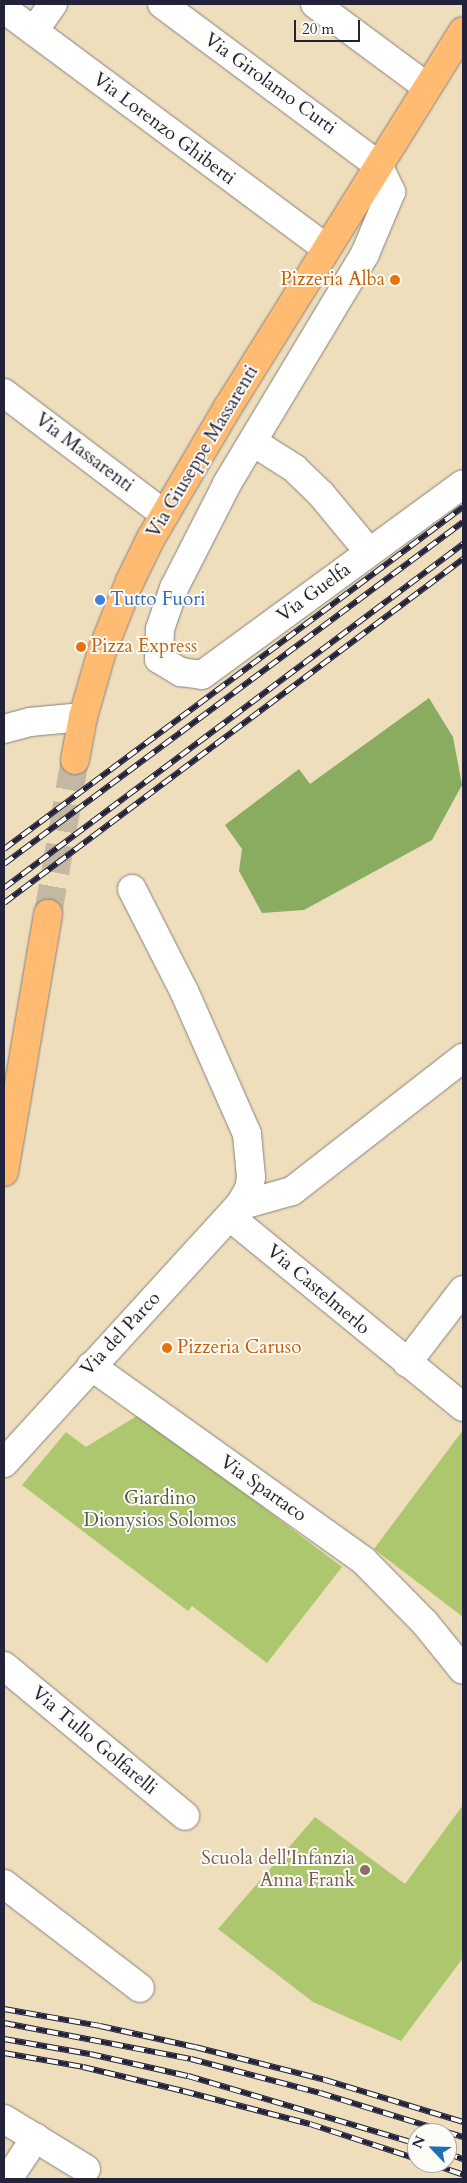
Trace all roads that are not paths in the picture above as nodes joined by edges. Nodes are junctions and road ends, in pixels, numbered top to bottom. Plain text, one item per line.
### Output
1 (53, 4) edge
2 (162, 4) edge
3 (315, 4) edge
4 (4, 9) edge
5 (34, 31) junction
6 (463, 31) edge
7 (427, 87) junction
8 (378, 165) junction
9 (326, 248) junction
10 (4, 393) edge
11 (253, 442) junction
12 (463, 484) edge
13 (164, 514) junction
14 (369, 552) junction
15 (159, 659) joint
16 (83, 717) junction
17 (4, 729) edge
18 (75, 760) tunnel mouth
19 (132, 889) dead end
20 (48, 914) tunnel mouth
21 (463, 1058) edge
22 (4, 1172) edge
23 (235, 1211) junction
24 (463, 1290) edge
25 (407, 1363) junction
26 (91, 1366) junction
27 (463, 1407) edge
28 (4, 1463) edge
29 (424, 1623) junction
30 (463, 1648) edge
31 (4, 1666) edge
32 (463, 1670) edge
33 (185, 1816) dead end
34 (4, 1884) edge
35 (140, 1988) dead end
36 (4, 2118) edge
37 (36, 2137) junction
38 (86, 2169) dead end
39 (8, 2179) edge

1 - 5 street
2 - 8 street, Via Girolamo Curti
3 - 7 street
4 - 5 street, Via Lorenzo Ghiberti
5 - 9 street, Via Lorenzo Ghiberti
6 - 7 main road, Via Giuseppe Massarenti
7 - 8 main road, Via Giuseppe Massarenti
8 - 9 main road, Via Giuseppe Massarenti
8 - 11 street, Via Giuseppe Massarenti
9 - 13 main road, Via Giuseppe Massarenti
10 - 13 street, Via Massarenti
11 - 14 street
11 - 15 street, Via Giuseppe Massarenti
12 - 14 street, Via Guelfa
13 - 16 main road, Via Giuseppe Massarenti
14 - 15 street, Via Guelfa
16 - 17 street
16 - 18 main road, Via Giuseppe Massarenti
19 - 23 street, Via del Parco
20 - 22 main road
21 - 23 street
23 - 25 street, Via Castelmerlo
23 - 26 street, Via del Parco
24 - 25 street
25 - 27 street, Via Castelmerlo
26 - 28 street, Via del Parco
26 - 29 street, Via Spartaco
29 - 30 street, Via Spartaco
29 - 32 street, Via Spartaco
31 - 33 street, Via Tullo Golfarelli
34 - 35 street
36 - 37 street
37 - 38 street
37 - 39 street

